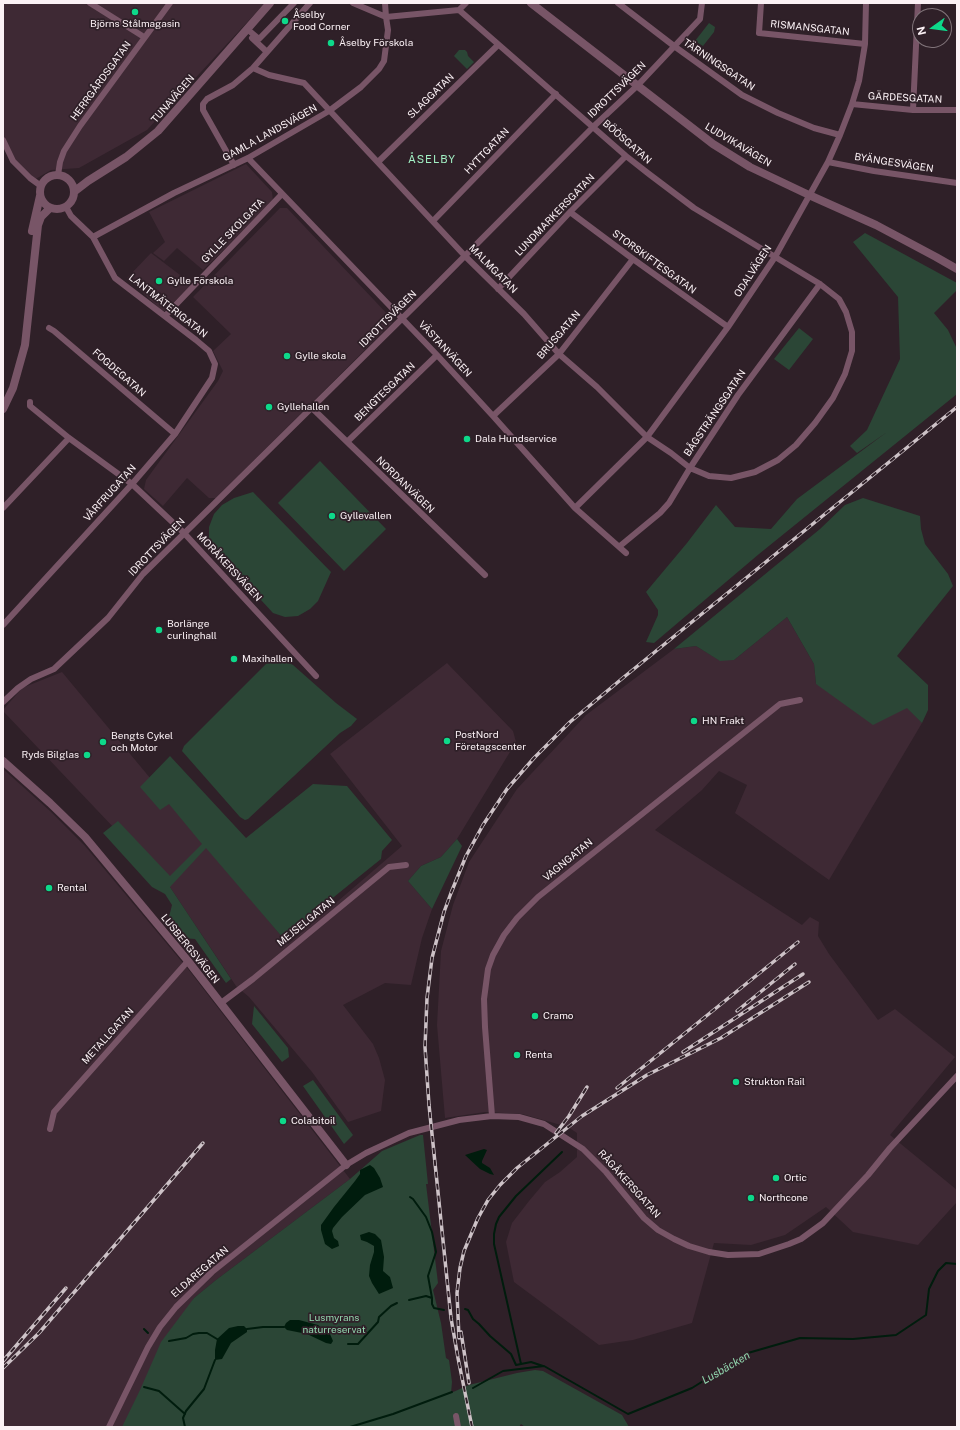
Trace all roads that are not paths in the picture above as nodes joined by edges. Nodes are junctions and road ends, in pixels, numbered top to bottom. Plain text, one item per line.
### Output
1 (90, 3) edge
2 (170, 3) edge
3 (270, 3) edge
4 (294, 3) edge
5 (310, 3) edge
6 (353, 3) edge
7 (385, 3) edge
8 (466, 3) edge
9 (531, 3) edge
10 (618, 3) edge
11 (702, 3) edge
12 (761, 3) edge
13 (866, 3) edge
14 (918, 3) edge
15 (459, 10) junction
16 (386, 17) junction
17 (246, 30) junction
18 (144, 38) junction
19 (865, 44) junction
20 (498, 45) junction
21 (674, 46) junction
22 (267, 52) junction
23 (253, 68) junction
24 (638, 85) junction
25 (556, 94) junction
26 (852, 104) junction
27 (913, 110) junction
28 (957, 110) edge
29 (329, 111) junction
30 (593, 126) junction
31 (840, 135) junction
32 (3, 140) edge
33 (626, 156) junction
34 (248, 158) junction
35 (378, 162) junction
36 (828, 162) junction
37 (234, 165) junction
38 (58, 175) junction
39 (957, 183) edge
40 (41, 186) junction
41 (75, 191) junction
42 (282, 194) junction
43 (809, 195) junction
44 (40, 196) junction
45 (50, 208) junction
46 (66, 208) junction
47 (570, 212) junction
48 (433, 221) junction
49 (93, 237) junction
50 (465, 256) junction
51 (775, 257) junction
52 (632, 259) junction
53 (957, 269) edge
54 (820, 284) junction
55 (498, 289) junction
56 (165, 316) junction
57 (403, 319) junction
58 (728, 327) junction
59 (49, 328) dead end
60 (559, 354) junction
61 (437, 355) junction
62 (215, 364) joint
63 (13, 388) junction
64 (30, 402) dead end
65 (312, 408) junction
66 (3, 409) edge
67 (493, 416) junction
68 (175, 434) junction
69 (647, 437) junction
70 (68, 438) junction
71 (347, 442) junction
72 (690, 468) junction
73 (132, 484) junction
74 (3, 508) edge
75 (575, 508) junction
76 (184, 533) junction
77 (620, 546) junction
78 (626, 553) dead end
79 (485, 575) dead end
80 (3, 625) edge
81 (316, 676) dead end
82 (800, 700) dead end
83 (3, 702) edge
84 (3, 761) edge
85 (406, 865) dead end
86 (188, 960) junction
87 (221, 1003) junction
88 (957, 1076) edge
89 (492, 1116) junction
90 (50, 1129) dead end
91 (346, 1165) junction
92 (456, 1416) dead end
93 (109, 1427) edge
94 (458, 1427) edge

1 - 18 street
2 - 18 street, HERRGÅRDSGATAN
3 - 17 street, TUNAVÄGEN
4 - 17 street
5 - 22 street
6 - 16 street
7 - 16 street, GAMLA LANDSVÄGEN
8 - 15 street
9 - 24 street, LUDVIKAVÄGEN
10 - 21 street, TÄRNINGSGATAN
11 - 21 street, IDROTTSVÄGEN
12 - 19 street, RISMANSGATAN
13 - 19 street, ODALVÄGEN
14 - 27 street
15 - 16 street
15 - 20 street, BÖÖSGATAN
16 - 29 street, GAMLA LANDSVÄGEN
17 - 22 street
17 - 41 street, TUNAVÄGEN
18 - 38 street, HERRGÅRDSGATAN
19 - 26 street, ODALVÄGEN
20 - 25 street, BÖÖSGATAN
20 - 35 street, SLAGGATAN
21 - 24 street, IDROTTSVÄGEN
21 - 31 street, TÄRNINGSGATAN
22 - 23 street
23 - 29 street, MALMGATAN
23 - 37 street
24 - 30 street, IDROTTSVÄGEN
24 - 43 street, LUDVIKAVÄGEN
25 - 30 street, BÖÖSGATAN
25 - 48 street, HYTTGATAN
26 - 27 street, GÄRDESGATAN
26 - 31 street, ODALVÄGEN
27 - 28 street, GÄRDESGATAN
29 - 34 street, GAMLA LANDSVÄGEN
29 - 35 street, MALMGATAN
30 - 33 street, BÖÖSGATAN
30 - 50 street, IDROTTSVÄGEN
31 - 36 street, ODALVÄGEN
32 - 40 street
33 - 47 street, LUNDMARKERSGATAN
33 - 51 street, BÖÖSGATAN
34 - 37 street, GAMLA LANDSVÄGEN
34 - 42 street, VÄSTANVÄGEN
35 - 48 street, MALMGATAN
36 - 39 street, BYÄNGESVÄGEN
36 - 43 street, ODALVÄGEN
37 - 49 street, GAMLA LANDSVÄGEN
38 - 40 street
38 - 41 street
40 - 44 street
41 - 46 street
42 - 56 street, GYLLE SKOLGATA
42 - 57 street, VÄSTANVÄGEN
43 - 51 street, ODALVÄGEN
43 - 53 street, LUDVIKAVÄGEN
44 - 45 street
44 - 63 street
45 - 46 street
45 - 63 street
46 - 49 street, LANTMÄTERIGATAN
47 - 52 street, STORSKIFTESGATAN
47 - 55 street, LUNDMARKERSGATAN
48 - 50 street, MALMGATAN
49 - 56 street, LANTMÄTERIGATAN
50 - 55 street, MALMGATAN
50 - 57 street, IDROTTSVÄGEN
51 - 54 street, BÖÖSGATAN
51 - 58 street, ODALVÄGEN
52 - 58 street, STORSKIFTESGATAN
52 - 60 street, BRUSGATAN
54 - 72 street, BÅGSTRÄNGSGATAN
54 - 72 street, BÖÖSGATAN
55 - 60 street, MALMGATAN
56 - 62 street, LANTMÄTERIGATAN
57 - 61 street, VÄSTANVÄGEN
57 - 65 street, IDROTTSVÄGEN
58 - 69 street, ODALVÄGEN
59 - 68 street, FOGDEGATAN
60 - 67 street, BRUSGATAN
60 - 69 street, MALMGATAN
61 - 67 street, VÄSTANVÄGEN
61 - 71 street, BENGTESGATAN
62 - 68 street, VÅRFRUGATAN
63 - 66 street
64 - 70 street, MORÅKERSVÄGEN
65 - 71 street, NORDANVÄGEN
65 - 76 street, IDROTTSVÄGEN
67 - 75 street, VÄSTANVÄGEN
68 - 73 street, VÅRFRUGATAN
69 - 72 street, MALMGATAN
69 - 75 street, ODALVÄGEN
70 - 73 street, MORÅKERSVÄGEN
70 - 74 street
71 - 79 street, NORDANVÄGEN
72 - 77 street, BÅGSTRÄNGSGATAN
73 - 76 street, MORÅKERSVÄGEN
73 - 80 street, VÅRFRUGATAN
75 - 77 street, VÄSTANVÄGEN
76 - 81 street, MORÅKERSVÄGEN
76 - 83 street, IDROTTSVÄGEN
77 - 78 street, VÄSTANVÄGEN
82 - 89 street, VAGNGATAN
84 - 86 street, LUSBERGSVÄGEN
85 - 87 street, MEJSELGATAN
86 - 87 street, LUSBERGSVÄGEN
86 - 90 street, METALLGATAN
87 - 91 street, LUSBERGSVÄGEN
88 - 89 street, RÅGÅKERSGATAN
89 - 91 street, RÅGÅKERSGATAN
91 - 93 street, ELDAREGATAN
92 - 94 street

